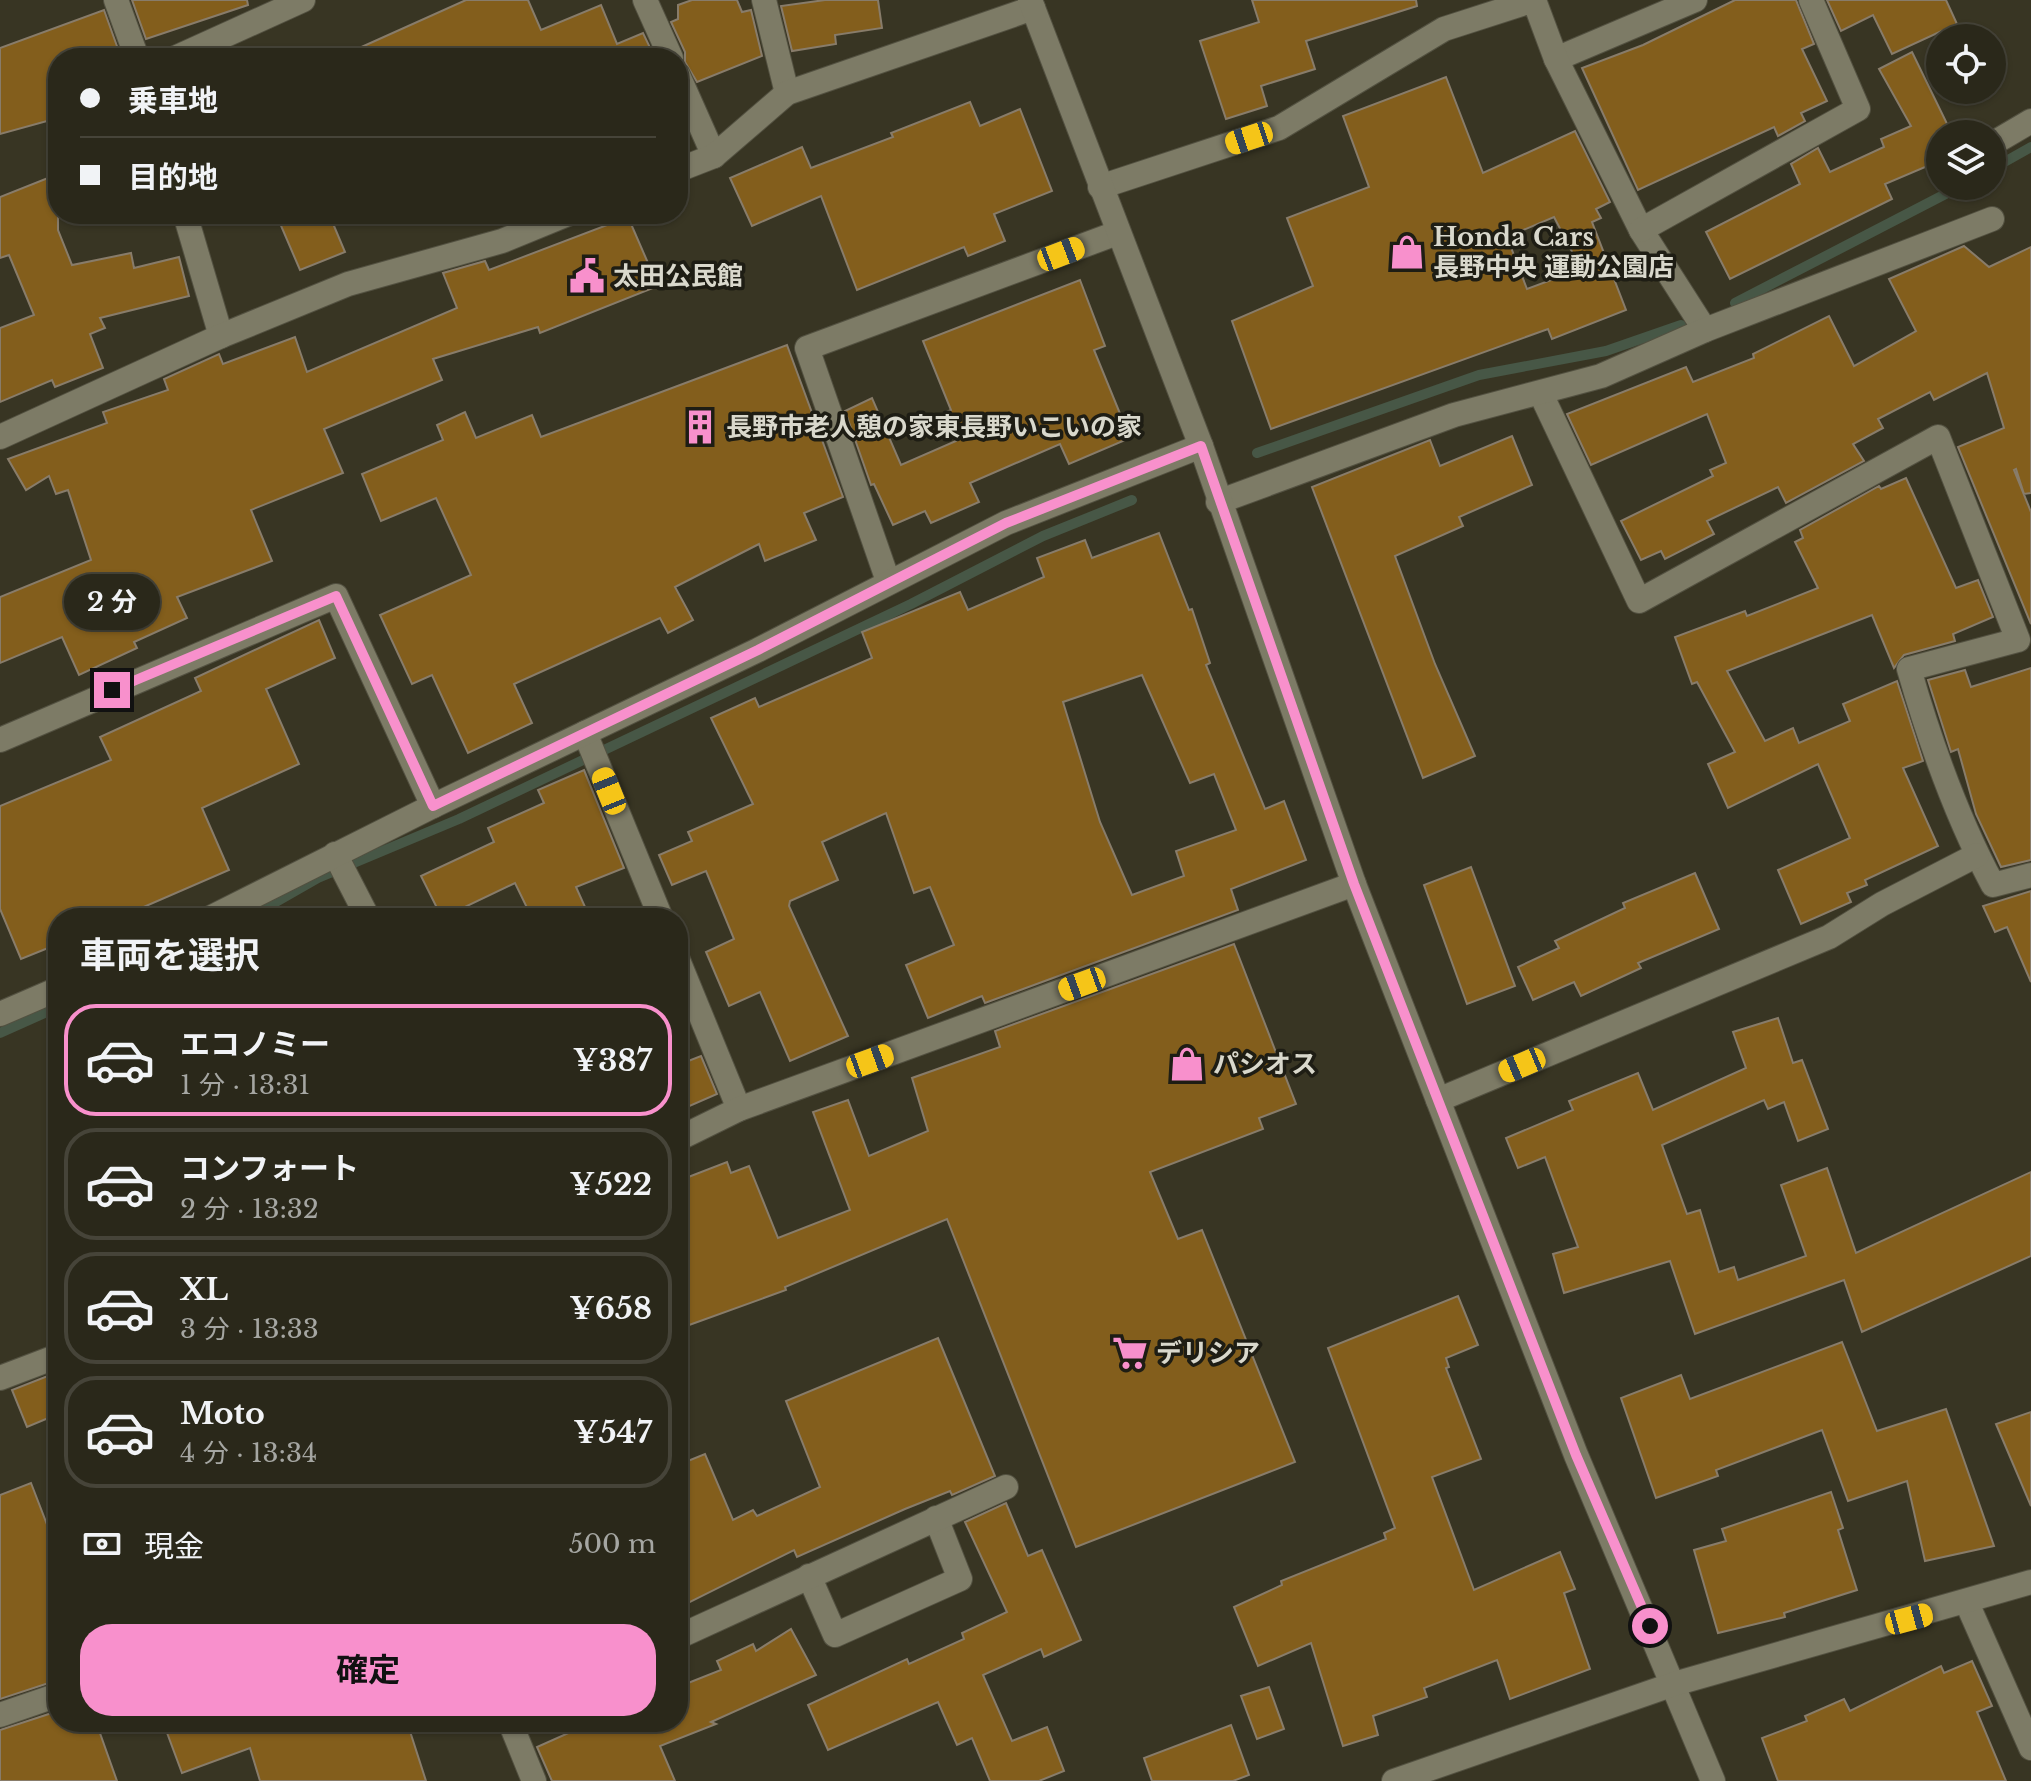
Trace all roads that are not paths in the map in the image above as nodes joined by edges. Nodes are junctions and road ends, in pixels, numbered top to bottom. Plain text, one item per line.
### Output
1 (116, 0) edge
2 (303, 0) edge
3 (645, 0) edge
4 (764, 0) edge
5 (1695, 0) edge
6 (1811, 0) edge
7 (1032, 4) edge
8 (133, 48) edge
9 (197, 48) edge
10 (667, 48) edge
11 (1556, 59) junction
12 (787, 93) junction
13 (688, 98) edge
14 (2031, 121) edge
15 (2006, 136) edge
16 (714, 156) junction
17 (688, 166) edge
18 (1100, 187) junction
19 (1992, 219) dead end
20 (188, 224) edge
21 (544, 224) edge
22 (1641, 230) junction
23 (1117, 233) junction
24 (1705, 330) junction
25 (221, 336) junction
26 (1541, 394) junction
27 (0, 437) edge
28 (1201, 446) junction
29 (1218, 502) junction
30 (888, 581) junction
31 (586, 737) junction
32 (0, 740) edge
33 (433, 806) junction
34 (1977, 855) junction
35 (341, 866) junction
36 (2031, 875) edge
37 (1354, 884) junction
38 (235, 908) edge
39 (363, 908) edge
40 (657, 908) edge
41 (688, 984) edge
42 (48, 993) edge
43 (0, 1014) edge
44 (1438, 1100) junction
45 (739, 1109) junction
46 (688, 1134) edge
47 (48, 1360) edge
48 (0, 1378) edge
49 (1006, 1487) dead end
50 (936, 1518) junction
51 (809, 1576) junction
52 (2031, 1582) edge
53 (1967, 1603) junction
54 (688, 1632) edge
55 (1674, 1684) junction
56 (48, 1698) edge
57 (0, 1715) edge
58 (514, 1732) edge
59 (2031, 1748) edge
60 (1428, 1776) edge
61 (534, 1781) edge
62 (1394, 1781) edge
63 (1713, 1781) edge

1 - 8 street
2 - 9 street
3 - 10 street
4 - 12 street
5 - 11 street
6 - 22 street
7 - 12 street
7 - 18 street
11 - 18 street
11 - 22 street
12 - 16 street
13 - 16 street
14 - 15 street
16 - 17 street
18 - 23 street
19 - 24 street
20 - 25 street
21 - 25 street
22 - 24 street
23 - 28 street
23 - 30 street
24 - 26 street
25 - 27 street
26 - 29 street
26 - 34 street
28 - 29 street
28 - 30 street
29 - 37 street
30 - 31 street
31 - 33 street
31 - 40 street
32 - 33 street
33 - 35 street
34 - 36 street
34 - 44 street
35 - 38 street
35 - 39 street
37 - 44 street
37 - 45 street
41 - 45 street
42 - 43 street
44 - 55 street
45 - 46 street
47 - 48 street
49 - 50 street
50 - 51 street
50 - 51 street
51 - 54 street
52 - 53 street
53 - 55 street
53 - 59 street
55 - 60 street
55 - 63 street
56 - 57 street
58 - 61 street
60 - 62 street

